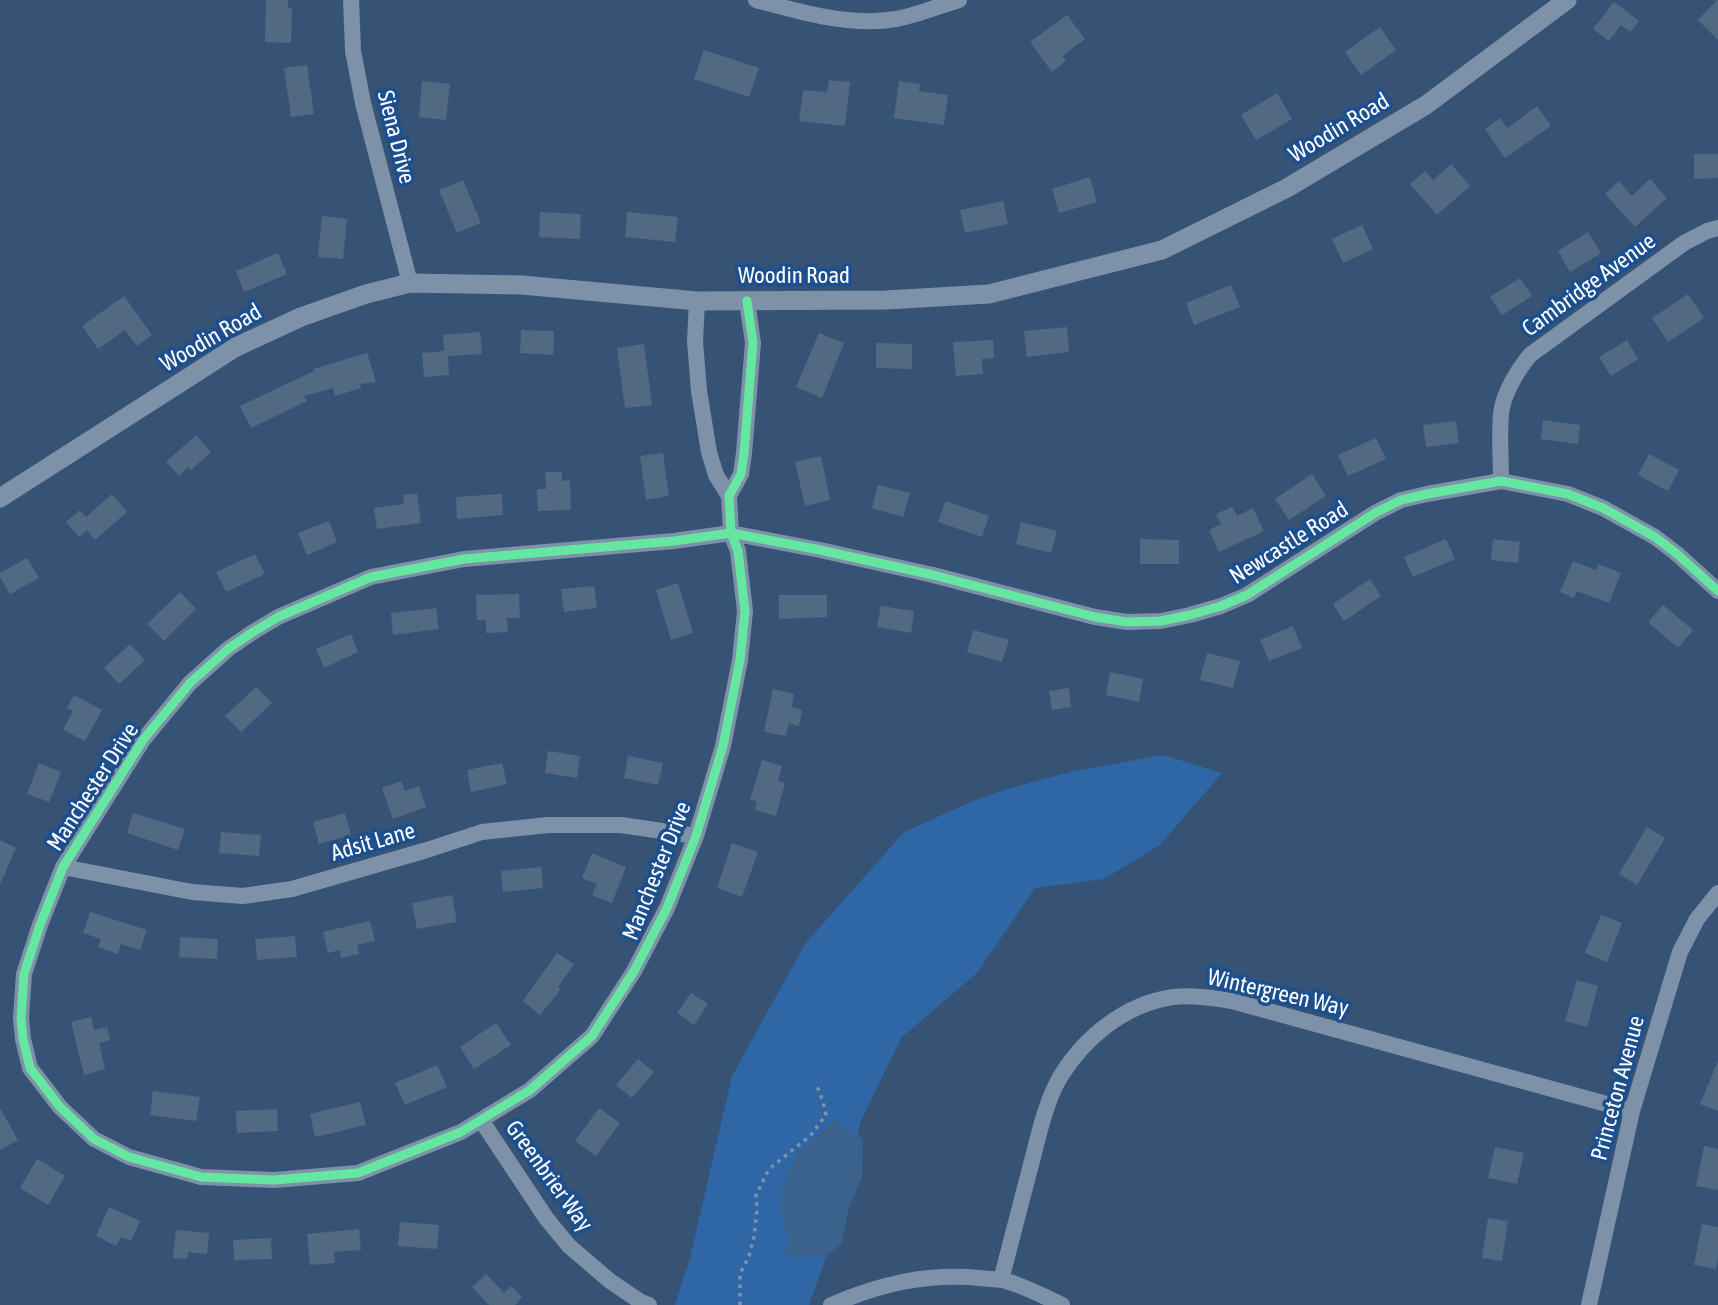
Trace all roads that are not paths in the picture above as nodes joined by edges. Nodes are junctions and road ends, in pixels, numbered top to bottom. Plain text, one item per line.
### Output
1 (351, 0) edge
2 (756, 0) edge
3 (960, 0) edge
4 (1567, 0) edge
5 (1718, 228) edge
6 (410, 283) junction
7 (697, 301) junction
8 (747, 301) junction
9 (1501, 481) junction
10 (729, 496) junction
11 (0, 498) edge
12 (730, 533) junction
13 (1718, 591) edge
14 (696, 836) junction
15 (63, 867) junction
16 (1718, 893) edge
17 (1632, 1111) junction
18 (481, 1120) junction
19 (1001, 1280) junction
20 (649, 1305) edge
21 (831, 1305) edge
22 (1062, 1305) edge
23 (1589, 1305) edge

1 - 6 street, Siena Drive
2 - 3 street
4 - 8 street, Woodin Road
5 - 9 street, Cambridge Avenue
6 - 7 street, Woodin Road
6 - 11 street, Woodin Road
7 - 8 street, Woodin Road
7 - 10 street, Manchester Drive
8 - 10 street, Manchester Drive
9 - 12 street, Newcastle Road
9 - 13 street, Newcastle Road
10 - 12 street, Manchester Drive
12 - 14 street, Manchester Drive
12 - 15 street, Manchester Drive
14 - 15 street, Adsit Lane
14 - 18 street, Manchester Drive
15 - 18 street, Manchester Drive
16 - 17 street, Princeton Avenue
17 - 19 street, Wintergreen Way
17 - 23 street, Princeton Avenue
18 - 20 street, Greenbrier Way
19 - 21 street
19 - 22 street

